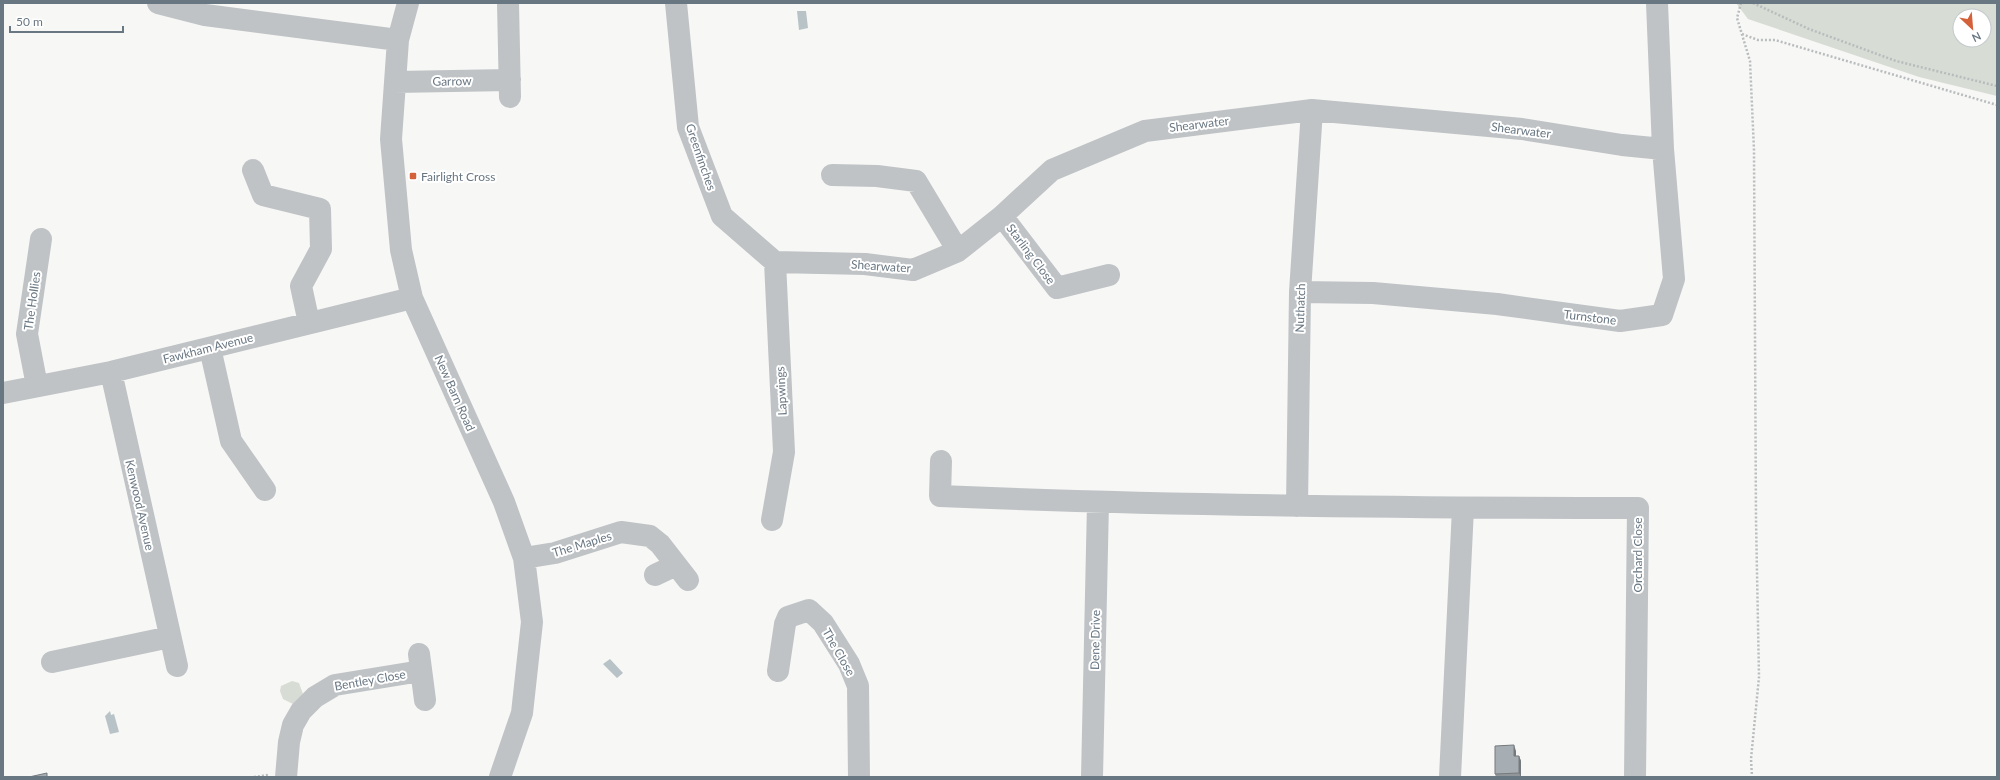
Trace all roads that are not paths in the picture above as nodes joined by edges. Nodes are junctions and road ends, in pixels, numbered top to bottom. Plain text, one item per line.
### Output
1 (158, 3) edge
2 (408, 3) edge
3 (508, 3) edge
4 (676, 3) edge
5 (1657, 3) edge
6 (398, 40) junction
7 (395, 82) junction
8 (1312, 110) junction
9 (1663, 148) junction
10 (253, 170) dead end
11 (832, 175) dead end
12 (1002, 216) junction
13 (41, 239) dead end
14 (958, 251) junction
15 (775, 262) junction
16 (1109, 275) dead end
17 (1300, 292) junction
18 (412, 298) junction
19 (309, 323) junction
20 (210, 348) junction
21 (111, 372) junction
22 (37, 386) junction
23 (3, 393) edge
24 (941, 461) dead end
25 (265, 490) dead end
26 (1098, 503) junction
27 (1297, 506) junction
28 (1463, 508) junction
29 (772, 520) dead end
30 (524, 558) junction
31 (655, 575) dead end
32 (170, 637) junction
33 (52, 662) dead end
34 (178, 666) dead end
35 (778, 671) dead end
36 (425, 700) dead end
37 (286, 777) edge
38 (500, 777) edge
39 (859, 777) edge
40 (1092, 777) edge
41 (1450, 777) edge
42 (1636, 777) edge

1 - 6 street
2 - 6 street, New Barn Road
3 - 7 street, Garrow
4 - 15 street, Greenfinches
5 - 9 street, Turnstone
6 - 7 street, New Barn Road
7 - 18 street, New Barn Road
8 - 9 street, Shearwater
8 - 12 street, Shearwater
8 - 17 street, Nuthatch
9 - 17 street, Turnstone
10 - 19 street
11 - 14 street
12 - 14 street, Shearwater
12 - 16 street, Starling Close
13 - 22 street, The Hollies
14 - 15 street, Shearwater
15 - 29 street, Lapwings
17 - 27 street, Nuthatch
18 - 19 street, Fawkham Avenue
18 - 30 street, New Barn Road
19 - 20 street, Fawkham Avenue
20 - 21 street, Fawkham Avenue
20 - 25 street
21 - 22 street, Fawkham Avenue
21 - 32 street, Kenwood Avenue
22 - 23 street, Fawkham Avenue
24 - 26 street
26 - 27 street
26 - 40 street, Dene Drive
27 - 28 street, Orchard Close
28 - 41 street
28 - 42 street, Orchard Close
30 - 31 street, The Maples
30 - 38 street, New Barn Road
32 - 33 street
32 - 34 street, Kenwood Avenue
35 - 39 street, The Close
36 - 37 street, Bentley Close

